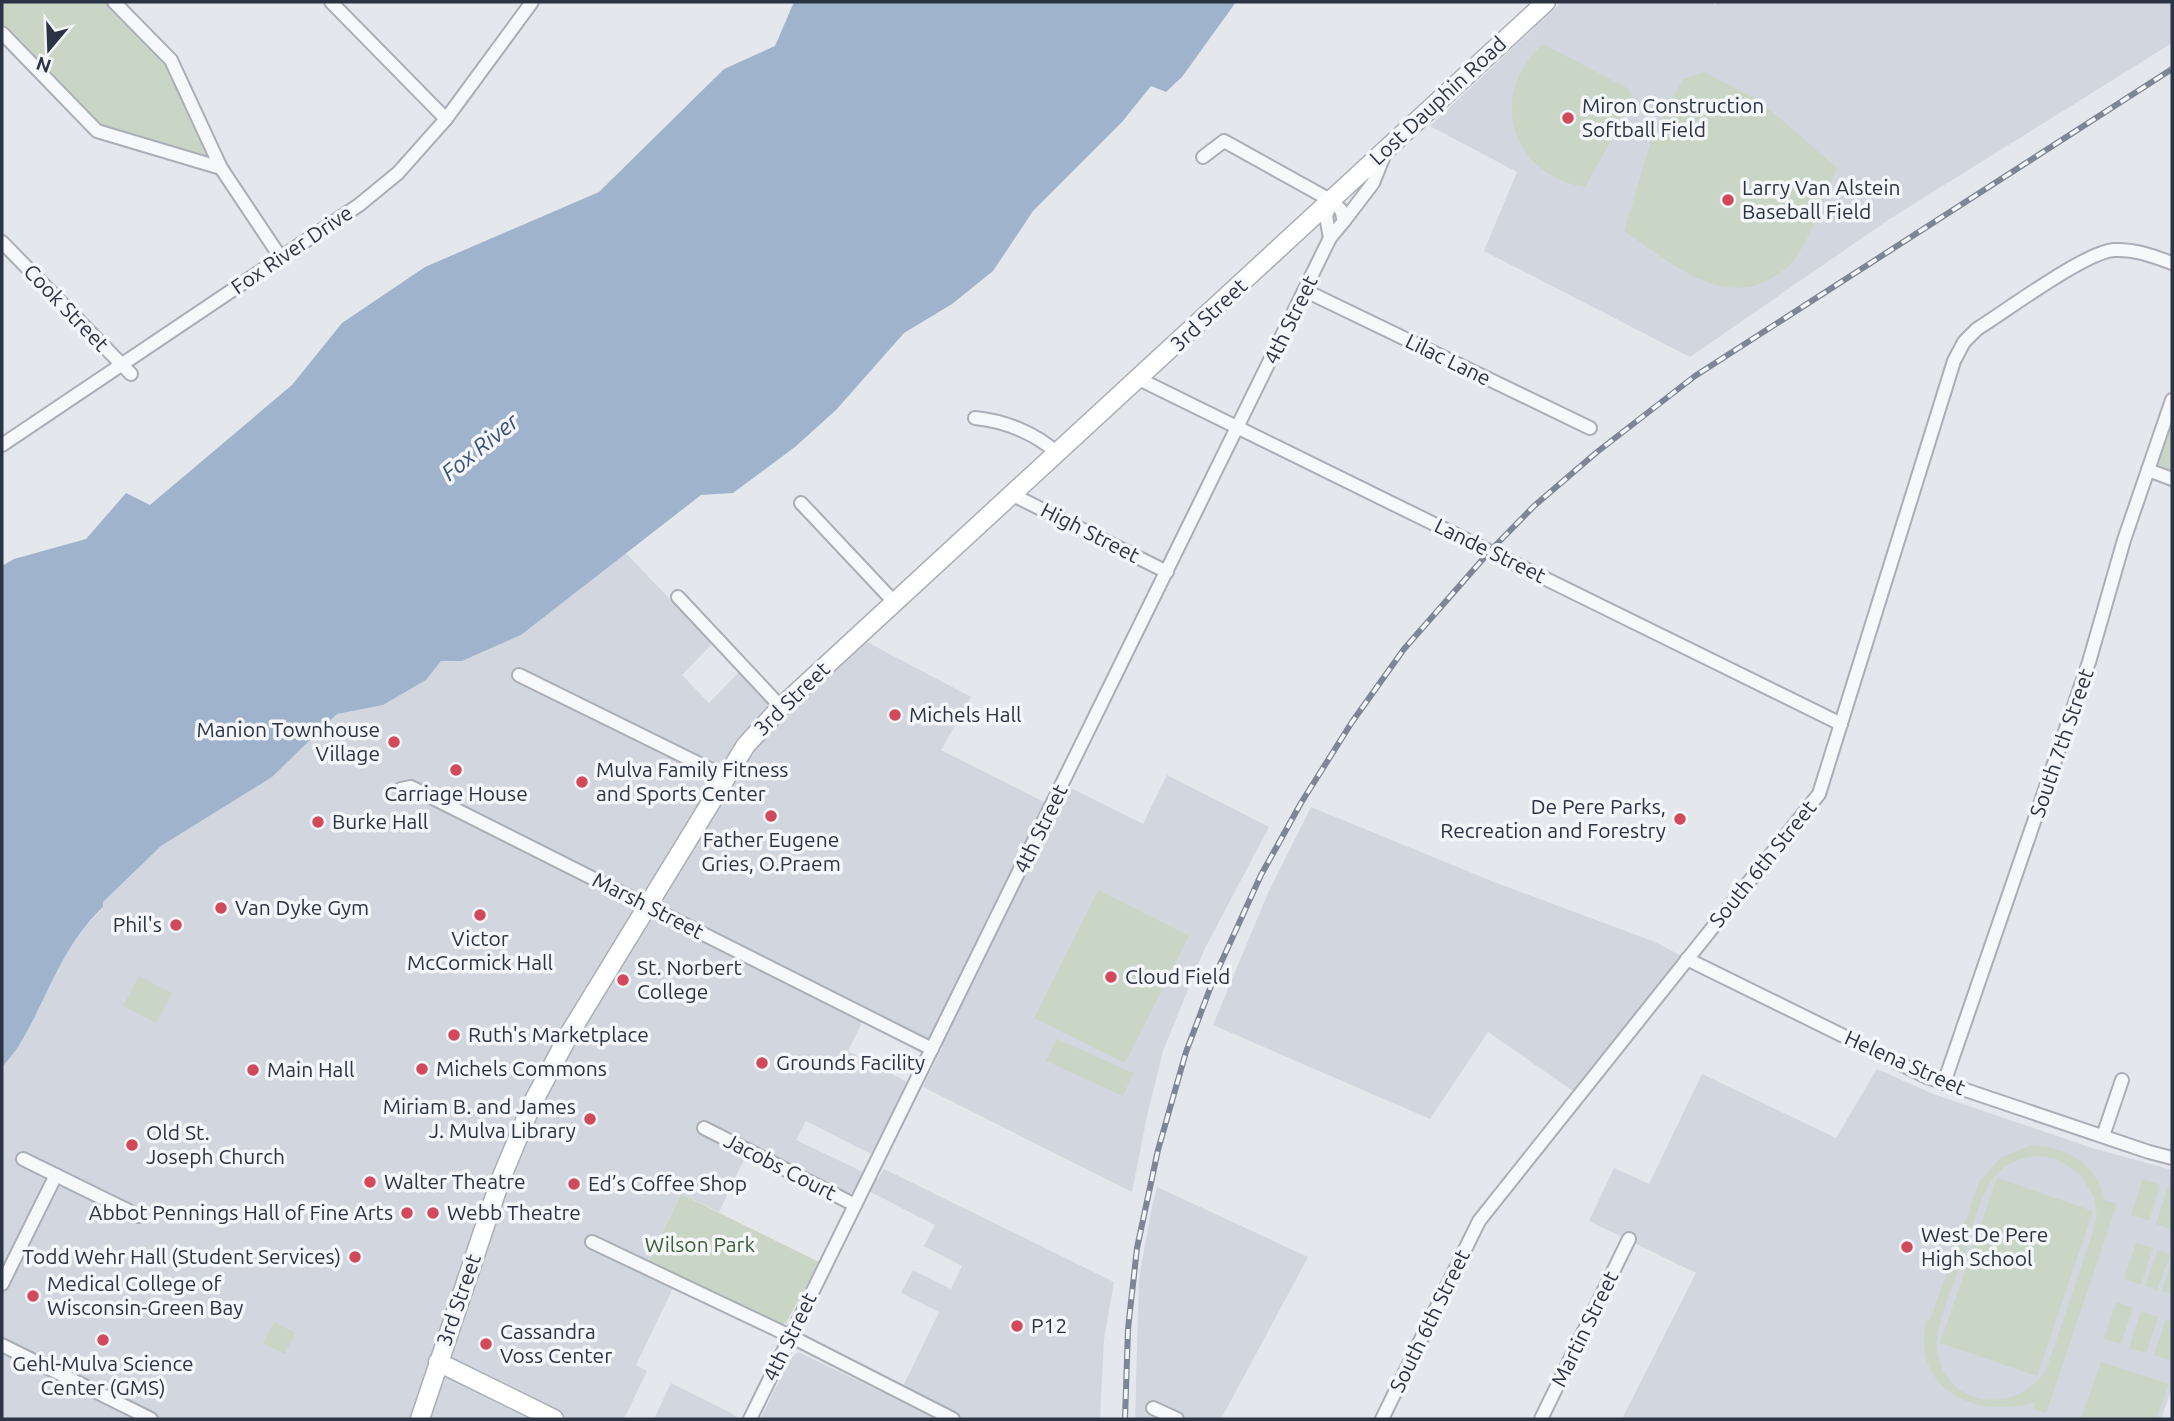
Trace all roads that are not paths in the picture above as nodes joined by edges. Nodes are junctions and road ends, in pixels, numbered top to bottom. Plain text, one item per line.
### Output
1 (114, 2) edge
2 (331, 2) edge
3 (532, 2) edge
4 (1546, 2) edge
5 (2, 33) edge
6 (446, 119) junction
7 (1386, 150) junction
8 (1203, 157) dead end
9 (221, 168) junction
10 (1332, 201) junction
11 (1344, 221) junction
12 (1330, 238) junction
13 (2, 242) edge
14 (281, 258) junction
15 (2172, 262) edge
16 (1306, 291) junction
17 (121, 365) junction
18 (131, 374) dead end
19 (1139, 380) junction
20 (2172, 400) edge
21 (975, 418) dead end
22 (1238, 428) junction
23 (1590, 428) dead end
24 (2, 445) edge
25 (1057, 453) junction
26 (2148, 470) junction
27 (2172, 479) edge
28 (1013, 495) junction
29 (802, 503) dead end
30 (1167, 572) junction
31 (678, 597) dead end
32 (895, 603) junction
33 (519, 675) dead end
34 (781, 707) junction
35 (1841, 724) junction
36 (726, 776) junction
37 (401, 789) dead end
38 (647, 906) junction
39 (1687, 959) junction
40 (932, 1049) junction
41 (2122, 1080) dead end
42 (1944, 1083) junction
43 (704, 1128) dead end
44 (2103, 1136) junction
45 (2172, 1158) edge
46 (23, 1159) dead end
47 (56, 1175) junction
48 (855, 1205) junction
49 (139, 1216) dead end
50 (1629, 1239) dead end
51 (592, 1242) dead end
52 (2, 1284) edge
53 (790, 1336) junction
54 (2, 1345) edge
55 (438, 1362) junction
56 (1153, 1408) dead end
57 (151, 1419) edge
58 (420, 1419) edge
59 (554, 1419) edge
60 (750, 1419) edge
61 (953, 1419) edge
62 (1177, 1419) edge
63 (1382, 1419) edge
64 (1541, 1419) edge

1 - 9 street
2 - 6 street
3 - 6 street, Fox River Drive
4 - 7 main road, Lost Dauphin Road
5 - 9 street
6 - 14 street, Fox River Drive
7 - 10 main road, Lost Dauphin Road
7 - 11 street, 4th Street
8 - 10 street
9 - 14 street
10 - 11 street
10 - 12 street, 4th Street
10 - 19 main road, 3rd Street
11 - 12 street, 4th Street
12 - 16 street, 4th Street
13 - 17 street, Cook Street
14 - 17 street, Fox River Drive
15 - 35 street, South 6th Street
16 - 22 street, 4th Street
16 - 23 street, Lilac Lane
17 - 18 street, Cook Street
17 - 24 street, Fox River Drive
19 - 22 street, Lande Street
19 - 25 main road, 3rd Street
20 - 26 street, South 7th Street
21 - 25 street
22 - 30 street, 4th Street
22 - 35 street, Lande Street
25 - 28 main road, 3rd Street
26 - 27 street
26 - 42 street, South 7th Street
28 - 30 street, High Street
28 - 32 main road, 3rd Street
29 - 32 street
30 - 40 street, 4th Street
31 - 34 street
32 - 34 main road, 3rd Street
33 - 36 street
34 - 36 main road, 3rd Street
35 - 39 street, South 6th Street
36 - 38 main road, 3rd Street
37 - 38 street, Marsh Street
38 - 40 street, Marsh Street
38 - 55 main road, 3rd Street
39 - 42 street, Helena Street
39 - 63 street, South 6th Street
40 - 48 street, 4th Street
41 - 44 street
42 - 44 street, Helena Street
43 - 48 street, Jacobs Court
44 - 45 street, Helena Street
46 - 47 street
47 - 49 street
47 - 52 street
48 - 53 street, 4th Street
50 - 64 street, Martin Street
51 - 53 street
53 - 60 street, 4th Street
53 - 61 street
54 - 57 street
55 - 58 main road, 3rd Street
55 - 59 main road
56 - 62 street

